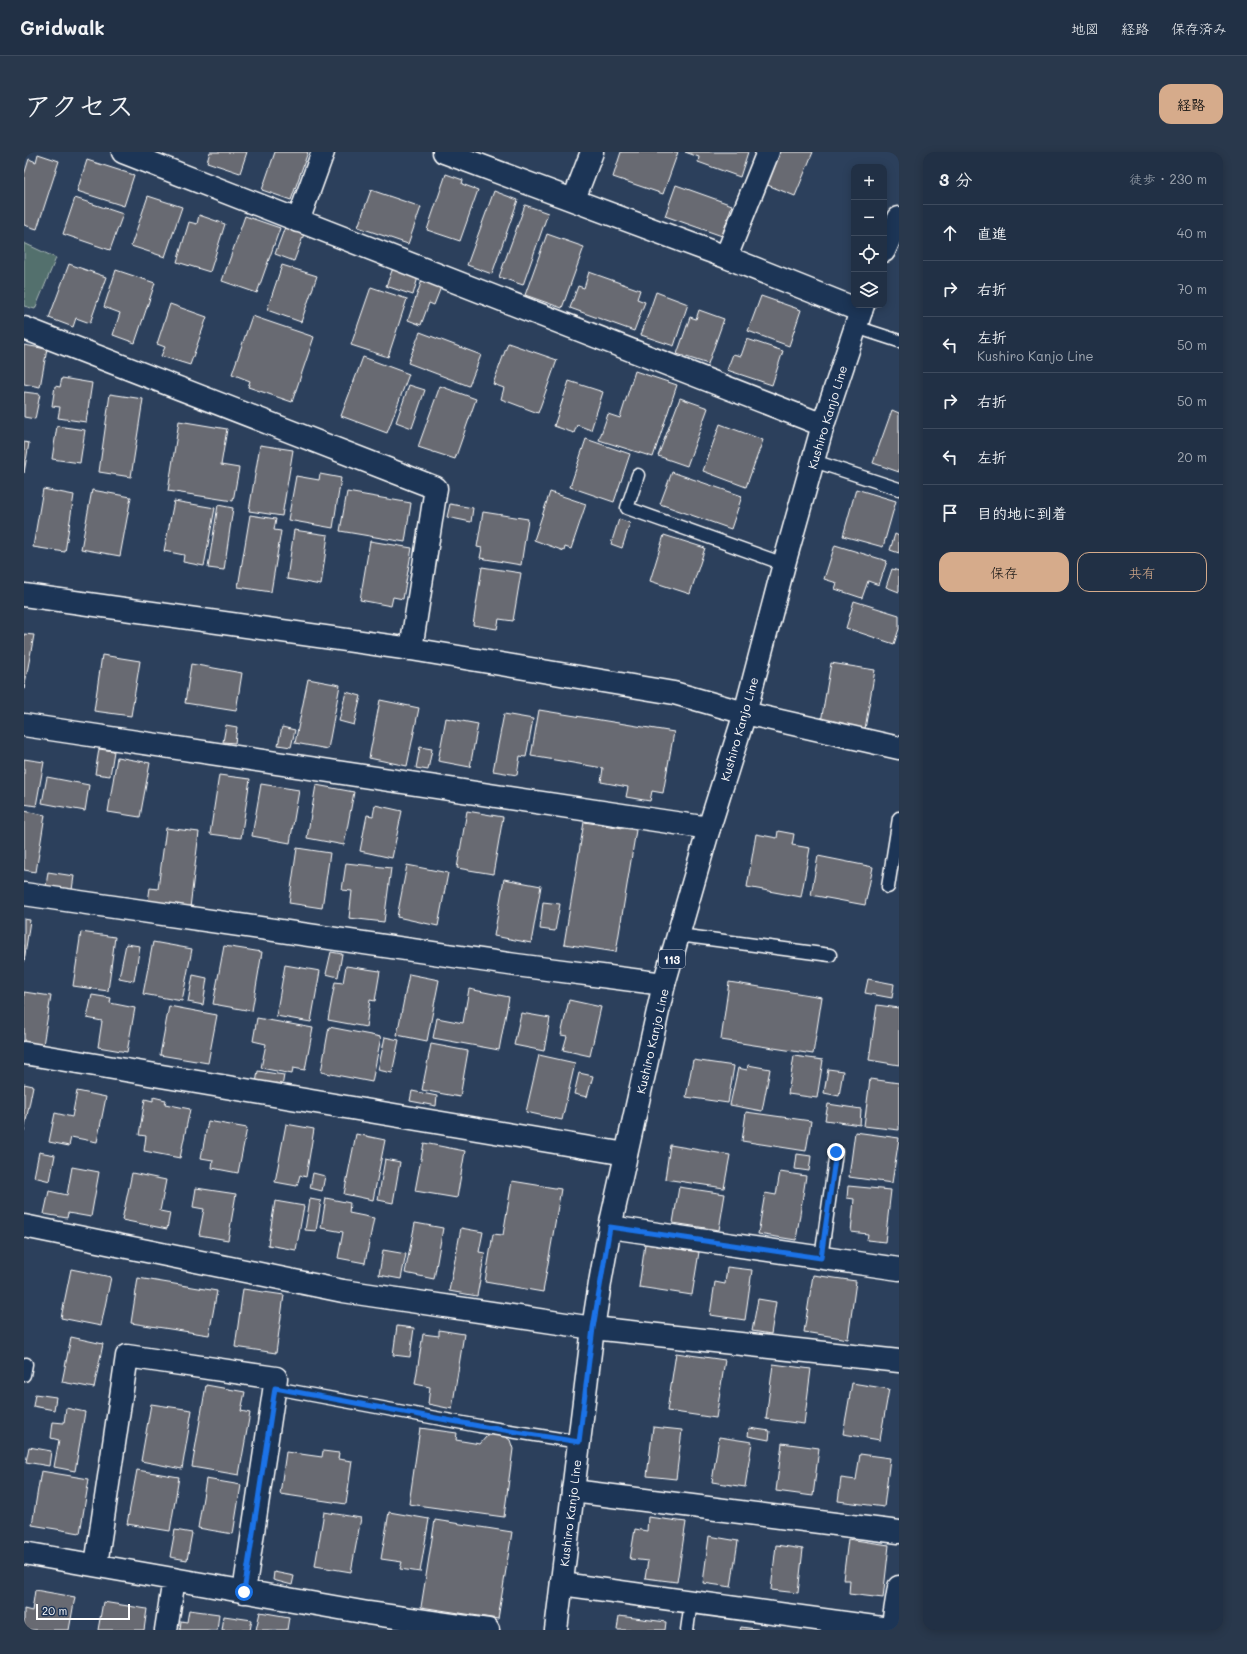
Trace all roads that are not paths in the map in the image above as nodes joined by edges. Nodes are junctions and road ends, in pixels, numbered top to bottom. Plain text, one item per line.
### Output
1 (123, 152) edge
2 (323, 152) edge
3 (444, 152) edge
4 (592, 152) edge
5 (768, 152) edge
6 (574, 199) junction
7 (899, 218) edge
8 (298, 221) junction
9 (887, 244) edge
10 (726, 257) junction
11 (860, 314) edge
12 (24, 328) edge
13 (899, 341) edge
14 (823, 425) junction
15 (814, 461) junction
16 (638, 475) dead end
17 (899, 489) edge
18 (784, 564) junction
19 (24, 595) edge
20 (411, 650) junction
21 (745, 713) junction
22 (24, 725) edge
23 (899, 748) edge
24 (899, 818) edge
25 (709, 828) junction
26 (888, 887) dead end
27 (24, 894) edge
28 (679, 935) junction
29 (830, 955) dead end
30 (664, 984) junction
31 (24, 1053) edge
32 (836, 1152) dead end
33 (626, 1154) junction
34 (24, 1226) edge
35 (610, 1227) junction
36 (821, 1258) junction
37 (899, 1269) edge
38 (593, 1328) junction
39 (899, 1361) edge
40 (275, 1388) junction
41 (579, 1442) junction
42 (573, 1491) junction
43 (899, 1532) edge
44 (24, 1553) edge
45 (96, 1565) junction
46 (174, 1579) junction
47 (562, 1584) junction
48 (899, 1587) edge
49 (244, 1592) junction
50 (691, 1602) junction
51 (166, 1630) edge
52 (488, 1630) edge
53 (556, 1630) edge
54 (687, 1630) edge
55 (892, 1630) edge
56 (896, 1630) edge

1 - 8 street
2 - 8 street
3 - 6 street
4 - 6 street
5 - 10 street
6 - 10 street
7 - 9 street
8 - 14 street
10 - 11 street
11 - 13 lane
11 - 14 street, Kushiro Kanjo Line / 113
12 - 20 street
14 - 15 street, Kushiro Kanjo Line / 113
15 - 17 lane
15 - 18 street, Kushiro Kanjo Line / 113
16 - 18 lane
18 - 21 street, Kushiro Kanjo Line / 113
19 - 20 street
20 - 21 street
21 - 23 street
21 - 25 street, Kushiro Kanjo Line / 113
22 - 25 street
24 - 26 lane
25 - 28 street, Kushiro Kanjo Line / 113
27 - 30 street
28 - 29 lane
28 - 30 street, Kushiro Kanjo Line / 113
30 - 33 street, Kushiro Kanjo Line / 113
31 - 33 street
32 - 36 lane
33 - 35 street, Kushiro Kanjo Line / 113
34 - 38 street
35 - 36 street
35 - 38 street, Kushiro Kanjo Line / 113
36 - 37 street
38 - 39 street
38 - 41 street, Kushiro Kanjo Line / 113
40 - 41 lane
40 - 45 street
40 - 49 street
41 - 42 street, Kushiro Kanjo Line / 113
42 - 43 street
42 - 47 street, Kushiro Kanjo Line / 113
44 - 45 street
45 - 46 street
46 - 49 street
46 - 51 street
47 - 50 street
47 - 53 street, Kushiro Kanjo Line / 113
48 - 55 street
49 - 52 street
50 - 54 lane
50 - 55 street
55 - 56 street

